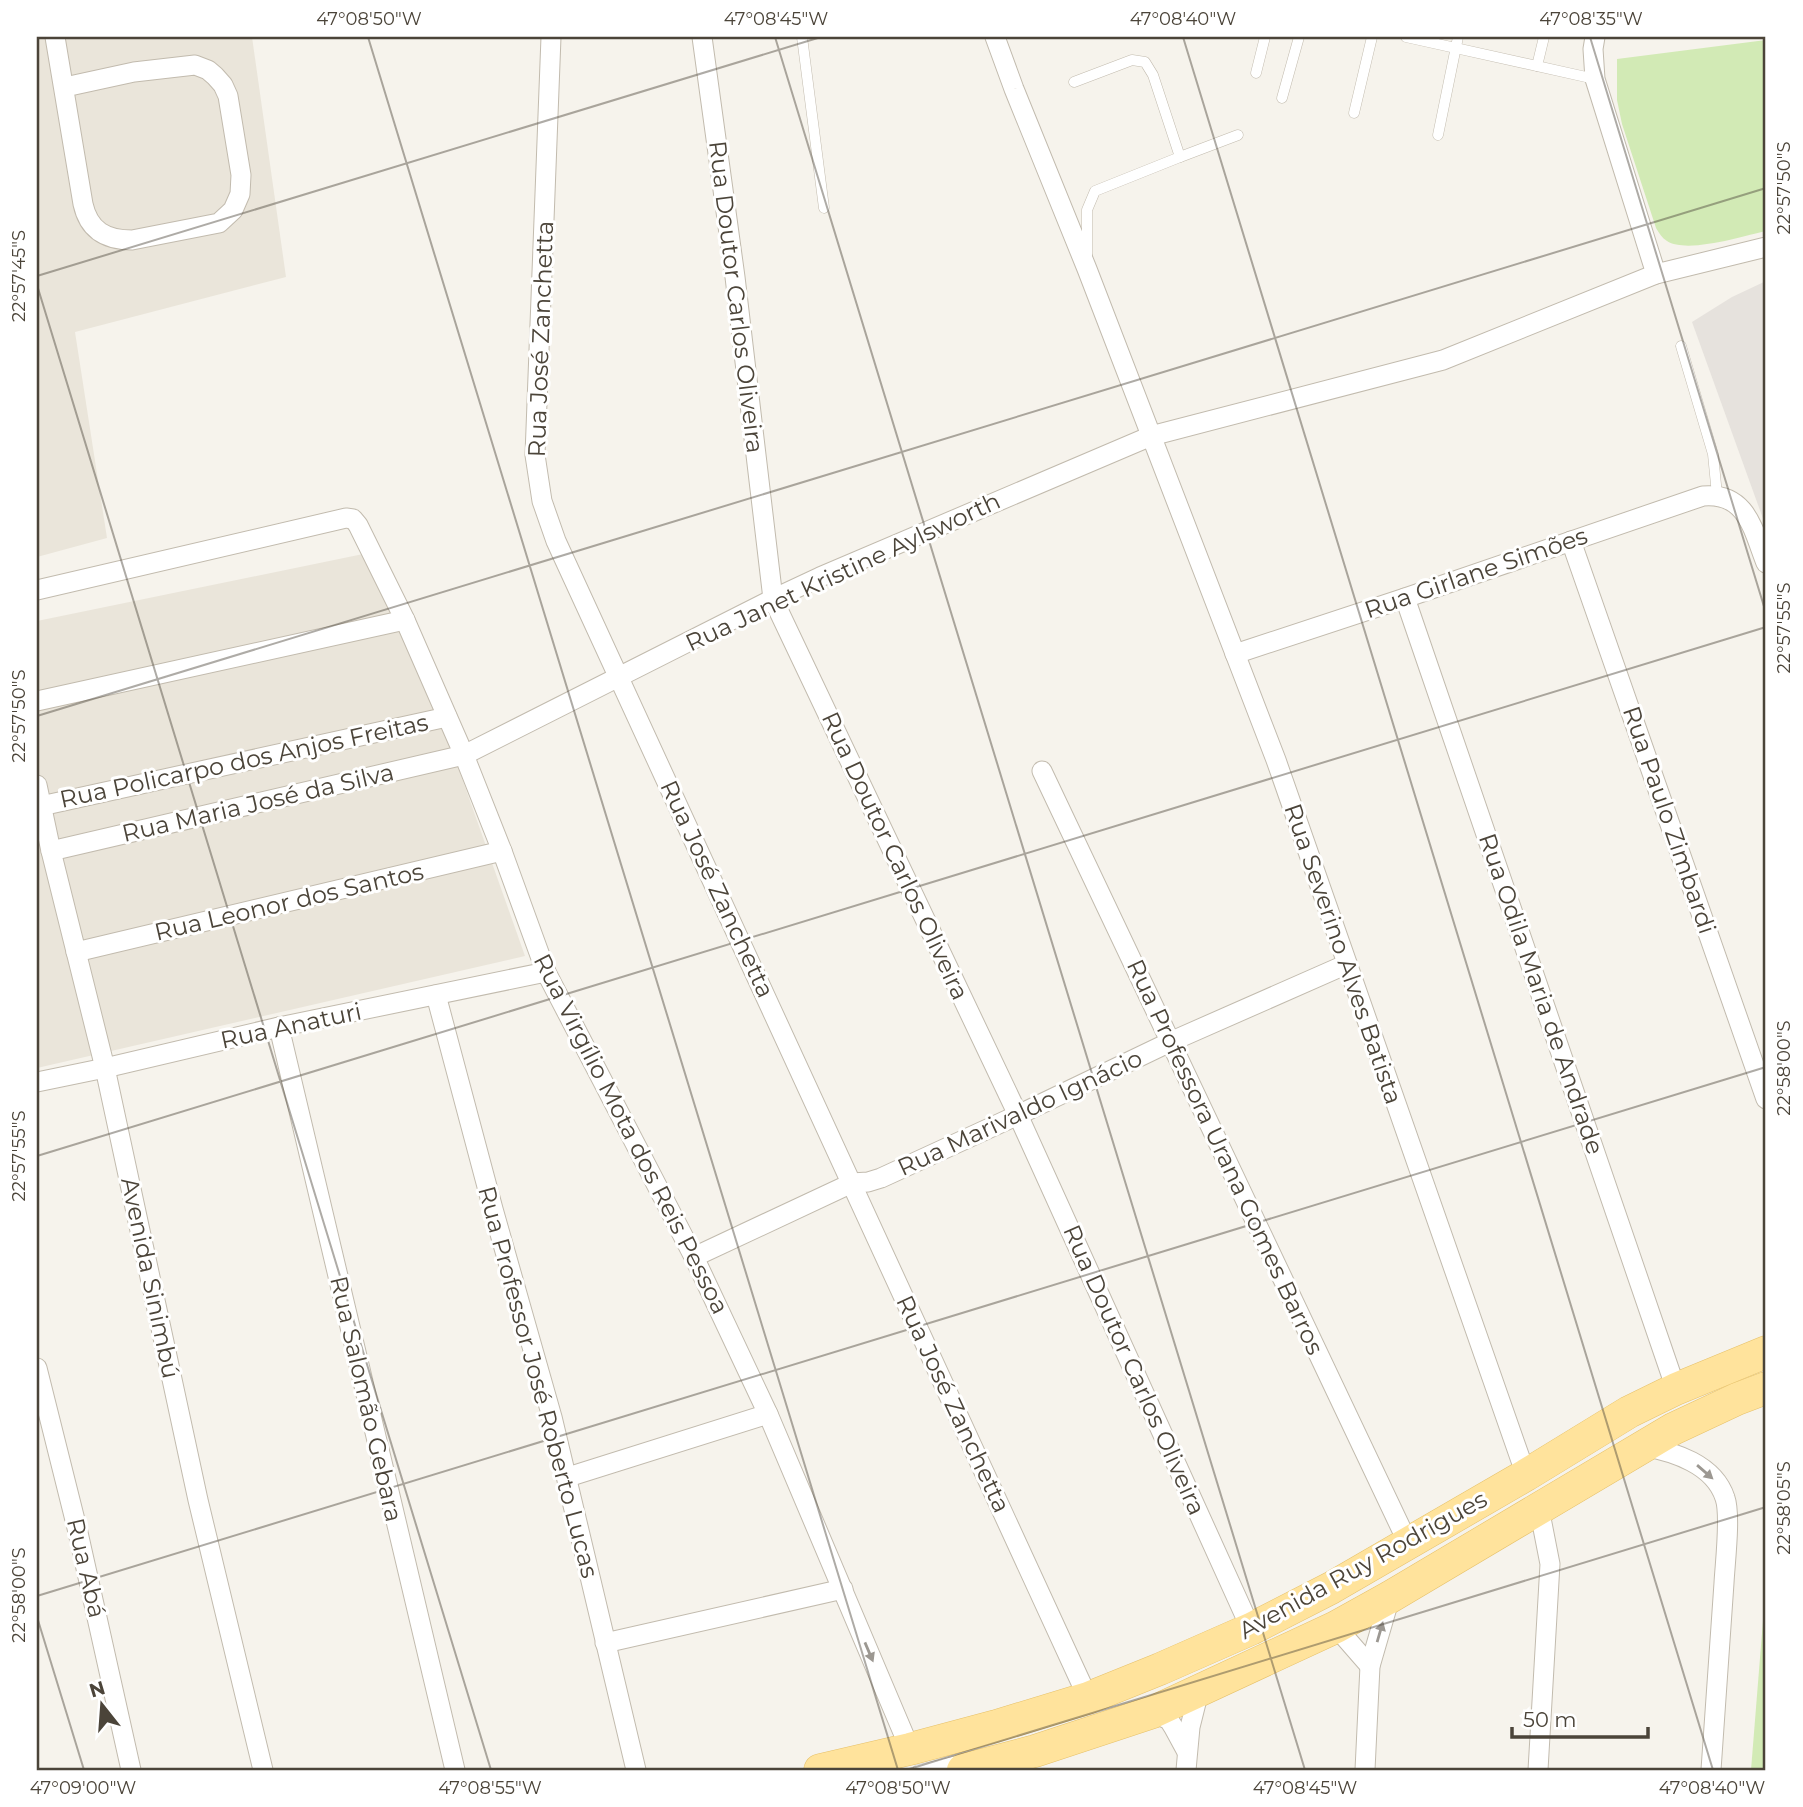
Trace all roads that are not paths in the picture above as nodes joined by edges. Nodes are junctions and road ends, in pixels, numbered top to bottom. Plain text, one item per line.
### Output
1 (55, 37) edge
2 (551, 37) edge
3 (702, 37) edge
4 (802, 37) edge
5 (995, 37) edge
6 (1265, 37) edge
7 (1299, 37) edge
8 (1372, 37) edge
9 (1406, 37) edge
10 (1544, 37) edge
11 (1595, 37) edge
12 (1457, 42) edge
13 (1537, 66) junction
14 (1256, 73) dead end
15 (1595, 79) junction
16 (1074, 82) dead end
17 (65, 87) junction
18 (1282, 98) dead end
19 (1354, 113) dead end
20 (1238, 135) dead end
21 (1438, 135) dead end
22 (1180, 157) junction
23 (824, 208) dead end
24 (1766, 247) edge
25 (1087, 269) junction
26 (1656, 274) junction
27 (1681, 346) dead end
28 (1151, 436) junction
29 (1717, 495) junction
30 (1571, 541) junction
31 (1766, 563) edge
32 (37, 590) edge
33 (1405, 598) junction
34 (773, 599) junction
35 (405, 620) junction
36 (1235, 654) junction
37 (620, 677) junction
38 (37, 701) edge
39 (447, 717) junction
40 (464, 755) junction
41 (1042, 771) dead end
42 (37, 785) edge
43 (41, 806) junction
44 (51, 851) junction
45 (502, 851) junction
46 (76, 952) junction
47 (1346, 964) junction
48 (545, 972) junction
49 (436, 995) junction
50 (279, 1027) junction
51 (1170, 1041) junction
52 (105, 1068) junction
53 (37, 1082) edge
54 (1766, 1099) edge
55 (1018, 1115) junction
56 (852, 1183) junction
57 (694, 1257) junction
58 (1766, 1352) edge
59 (1766, 1362) edge
60 (37, 1367) edge
61 (1760, 1384) edge
62 (1676, 1389) junction
63 (1709, 1401) dead end
64 (768, 1414) junction
65 (1643, 1446) junction
66 (568, 1477) junction
67 (1531, 1488) junction
68 (1408, 1544) junction
69 (843, 1589) junction
70 (1390, 1597) junction
71 (1336, 1627) junction
72 (1251, 1629) junction
73 (605, 1643) junction
74 (1209, 1659) dead end
75 (1370, 1666) junction
76 (1199, 1691) junction
77 (1152, 1698) junction
78 (1098, 1707) junction
79 (1071, 1728) dead end
80 (1031, 1760) edge
81 (1187, 1762) edge
82 (917, 1763) edge
83 (977, 1765) edge
84 (131, 1770) edge
85 (263, 1770) edge
86 (455, 1770) edge
87 (636, 1770) edge
88 (820, 1770) edge
89 (861, 1770) edge
90 (1365, 1770) edge
91 (1538, 1770) edge
92 (1711, 1770) edge

1 - 17 street
2 - 37 street, Rua José Zanchetta
3 - 34 street, Rua Doutor Carlos Oliveira
4 - 23 lane
5 - 25 street, Rua Severino Alves Batista
6 - 14 lane
7 - 18 lane
8 - 19 lane
9 - 12 lane
10 - 13 lane
11 - 15 street
12 - 13 lane
12 - 21 lane
13 - 15 lane
15 - 26 street
16 - 22 lane
17 - 17 street
20 - 22 lane
22 - 25 lane
24 - 26 street, Rua Janet Kristine Aylsworth
25 - 28 street, Rua Severino Alves Batista
26 - 28 street, Rua Janet Kristine Aylsworth
27 - 29 lane
28 - 34 street, Rua Janet Kristine Aylsworth
28 - 36 street, Rua Severino Alves Batista
29 - 30 street, Rua Girlane Simões
29 - 31 street
30 - 33 street, Rua Girlane Simões
30 - 54 street, Rua Paulo Zimbardi
32 - 35 street, Rua Virgílio Mota dos Reis Pessoa
33 - 36 street, Rua Girlane Simões
33 - 62 street, Rua Odila Maria de Andrade
34 - 37 street, Rua Janet Kristine Aylsworth
34 - 55 street, Rua Doutor Carlos Oliveira
35 - 38 street
35 - 39 street, Rua Virgílio Mota dos Reis Pessoa
36 - 47 street, Rua Severino Alves Batista
37 - 40 street, Rua Janet Kristine Aylsworth
37 - 56 street, Rua José Zanchetta
39 - 40 street, Rua Virgílio Mota dos Reis Pessoa
39 - 43 street, Rua Policarpo dos Anjos Freitas
40 - 44 street, Rua Maria José da Silva
40 - 45 street, Rua Virgílio Mota dos Reis Pessoa
41 - 51 street, Rua Professora Urana Gomes Barros
42 - 43 street, Avenida Sinimbú
43 - 44 street, Avenida Sinimbú
44 - 46 street, Avenida Sinimbú
45 - 46 street, Rua Leonor dos Santos
45 - 48 street, Rua Virgílio Mota dos Reis Pessoa
46 - 52 street, Avenida Sinimbú
47 - 51 street, Rua Marivaldo Ignácio
47 - 67 street, Rua Severino Alves Batista
48 - 49 street, Rua Anaturi
48 - 57 street, Rua Virgílio Mota dos Reis Pessoa
49 - 50 street, Rua Anaturi
49 - 66 street, Rua Professor José Roberto Lucas
50 - 52 street, Rua Anaturi
50 - 86 street, Rua Salomão Gebara
51 - 55 street, Rua Marivaldo Ignácio
51 - 68 street, Rua Professora Urana Gomes Barros
52 - 53 street, Rua Anaturi
52 - 85 street, Avenida Sinimbú
55 - 56 street, Rua Marivaldo Ignácio
55 - 72 street, Rua Doutor Carlos Oliveira
56 - 57 street, Rua Marivaldo Ignácio
56 - 78 street, Rua José Zanchetta
57 - 64 street, Rua Virgílio Mota dos Reis Pessoa
58 - 62 main road, Avenida Ruy Rodrigues
59 - 67 lane
60 - 84 street, Rua Abá
61 - 63 lane
61 - 65 main road, Avenida Ruy Rodrigues
62 - 67 main road, Avenida Ruy Rodrigues
64 - 66 street
64 - 69 street, Rua Virgílio Mota dos Reis Pessoa
65 - 67 main road, Avenida Ruy Rodrigues
65 -> 92 street
66 - 73 street, Rua Professor José Roberto Lucas
67 - 68 main road, Avenida Ruy Rodrigues
67 - 70 main road, Avenida Ruy Rodrigues
67 - 74 lane
67 - 91 street, Rua Severino Alves Batista
68 - 72 main road, Avenida Ruy Rodrigues
69 - 73 street
69 -> 82 street, Rua Virgílio Mota dos Reis Pessoa
70 - 71 main road, Avenida Ruy Rodrigues
75 -> 70 street
71 - 75 street
71 - 76 main road, Avenida Ruy Rodrigues
72 - 78 main road, Avenida Ruy Rodrigues
73 - 87 street, Rua Professor José Roberto Lucas
75 - 90 street
76 - 77 main road, Avenida Ruy Rodrigues
76 - 81 street
77 - 80 main road, Avenida Ruy Rodrigues
77 - 81 street
77 - 82 lane
78 - 79 lane
78 - 82 main road, Avenida Ruy Rodrigues
80 - 83 main road, Avenida Ruy Rodrigues
82 - 83 lane
82 - 88 main road, Avenida Ruy Rodrigues
82 - 89 lane

